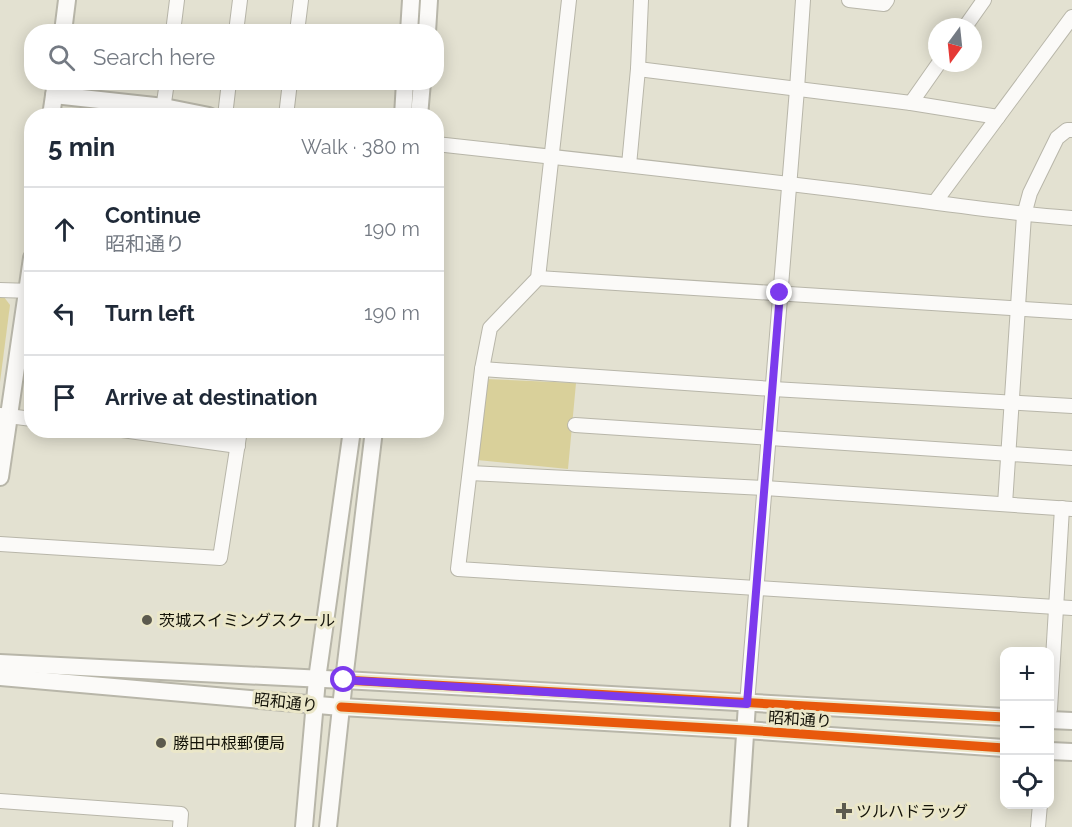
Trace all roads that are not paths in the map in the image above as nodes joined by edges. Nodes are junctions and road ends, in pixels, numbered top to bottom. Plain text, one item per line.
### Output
1 (68, 0) edge
2 (177, 0) edge
3 (240, 0) edge
4 (301, 0) edge
5 (411, 0) edge
6 (429, 0) edge
7 (569, 0) edge
8 (641, 0) edge
9 (802, 0) edge
10 (849, 0) edge
11 (887, 0) edge
12 (984, 0) edge
13 (1072, 17) edge
14 (971, 18) edge
15 (64, 24) edge
16 (174, 24) edge
17 (237, 24) edge
18 (298, 24) edge
19 (410, 24) edge
20 (428, 24) edge
21 (638, 69) junction
22 (933, 72) edge
23 (797, 89) junction
24 (55, 90) edge
25 (60, 90) edge
26 (166, 90) edge
27 (228, 90) edge
28 (289, 90) edge
29 (405, 90) edge
30 (421, 90) edge
31 (911, 103) junction
32 (52, 108) edge
33 (144, 108) edge
34 (164, 108) edge
35 (226, 108) edge
36 (287, 108) edge
37 (403, 108) edge
38 (420, 108) edge
39 (998, 117) junction
40 (1072, 130) edge
41 (444, 145) edge
42 (552, 157) junction
43 (629, 165) junction
44 (789, 184) junction
45 (935, 202) junction
46 (1024, 215) junction
47 (1072, 218) edge
48 (538, 279) junction
49 (0, 290) edge
50 (24, 291) edge
51 (780, 293) junction
52 (1017, 309) junction
53 (1072, 312) edge
54 (24, 355) edge
55 (482, 369) junction
56 (773, 389) junction
57 (1011, 402) junction
58 (1072, 406) edge
59 (4, 415) edge
60 (24, 417) edge
61 (575, 425) dead end
62 (180, 438) edge
63 (239, 438) edge
64 (351, 438) edge
65 (373, 438) edge
66 (769, 439) junction
67 (238, 446) junction
68 (1008, 454) junction
69 (1072, 458) edge
70 (470, 473) junction
71 (0, 477) edge
72 (765, 488) junction
73 (1005, 504) junction
74 (1067, 508) edge
75 (0, 544) edge
76 (757, 588) junction
77 (1054, 607) junction
78 (1072, 608) edge
79 (0, 663) edge
80 (0, 677) edge
81 (317, 679) junction
82 (344, 680) junction
83 (1050, 701) edge
84 (315, 704) junction
85 (747, 704) junction
86 (341, 707) junction
87 (1000, 717) edge
88 (1054, 720) edge
89 (1072, 721) edge
90 (745, 730) junction
91 (1000, 748) edge
92 (1054, 751) edge
93 (1072, 752) edge
94 (0, 801) edge
95 (1040, 809) edge
96 (180, 827) edge
97 (304, 827) edge
98 (328, 827) edge
99 (740, 827) edge
100 (1038, 827) edge

1 - 15 street
2 - 16 street
3 - 17 street
4 - 18 street
5 - 19 street
6 - 20 street
7 - 42 street
8 - 21 street
9 - 23 street
10 - 11 street
12 - 14 street
13 - 39 street
21 - 23 street
21 - 43 street
22 - 31 street
23 - 31 street
23 - 44 street
24 - 32 street
25 - 33 street
26 - 34 street
27 - 35 street
28 - 36 street
29 - 37 street
30 - 38 street
31 - 39 street
39 - 45 street
40 - 46 street
41 - 42 street
42 - 43 street
42 - 48 street
43 - 44 street
44 - 45 street
44 - 51 street
45 - 46 street
46 - 47 street
46 - 52 street
48 - 51 street
48 - 55 street
49 - 50 street
51 - 52 street
51 - 56 street
52 - 53 street
52 - 57 street
54 - 59 street
55 - 56 street
55 - 70 street
56 - 57 street
56 - 66 street
57 - 58 street
57 - 68 street
59 - 60 street
59 - 71 street
61 - 66 street
62 - 67 street
63 - 67 street
64 - 81 street
65 - 82 street
66 - 68 street
66 - 72 street
67 - 75 street
68 - 69 street
68 - 73 street
70 - 72 street
70 - 76 street
72 - 73 street
72 - 76 street
73 - 74 street
74 - 77 street
76 - 77 street
76 - 85 street
77 - 78 street
77 - 83 street
79 - 81 street, 昭和通り
80 - 84 street, 昭和通り
81 - 82 street, 昭和通り
81 - 84 street
82 - 85 street, 昭和通り
82 - 86 street
84 - 86 street, 昭和通り
84 - 97 street
85 - 87 street, 昭和通り
85 - 90 street
86 - 90 street, 昭和通り
86 - 98 street
88 - 89 street
90 - 91 street, 昭和通り
90 - 99 street
92 - 93 street
94 - 96 street
95 - 100 street

